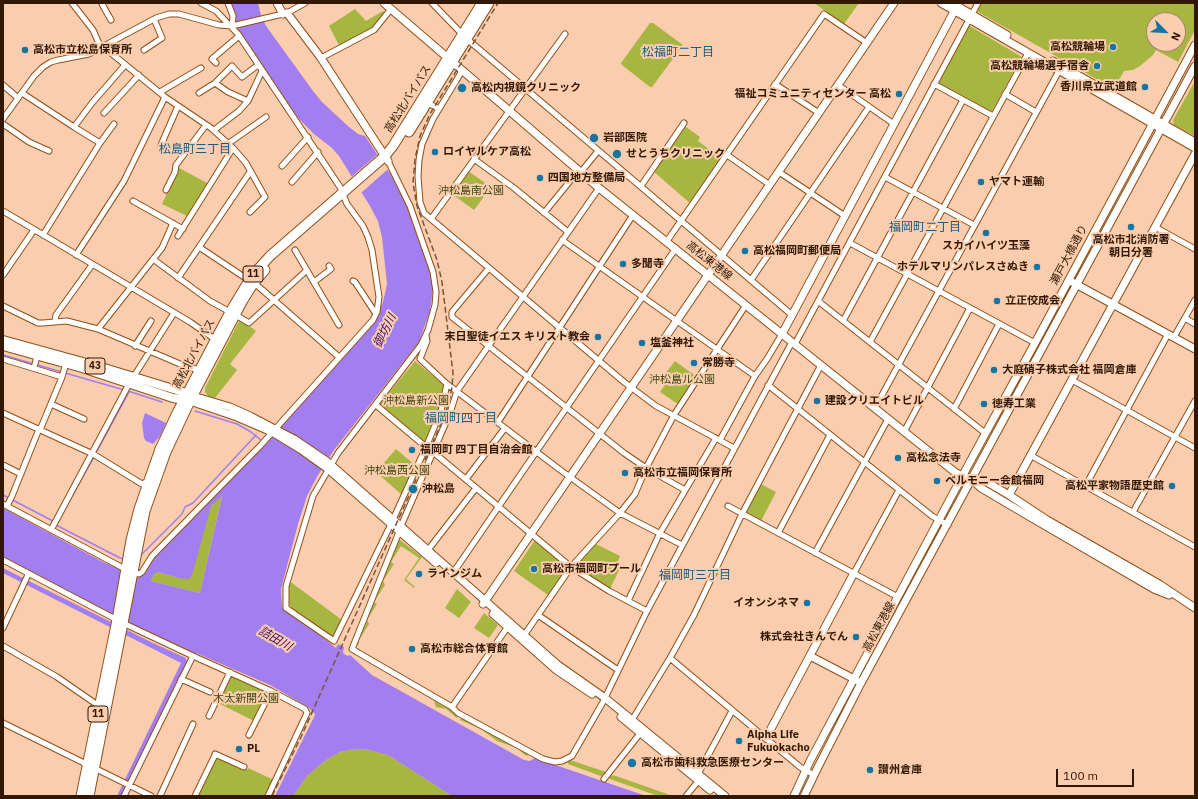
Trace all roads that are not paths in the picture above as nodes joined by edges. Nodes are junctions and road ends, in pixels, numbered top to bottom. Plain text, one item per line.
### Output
1 (72, 3) edge
2 (201, 3) edge
3 (212, 3) edge
4 (228, 3) edge
5 (277, 3) edge
6 (305, 3) edge
7 (384, 3) edge
8 (432, 3) edge
9 (482, 3) edge
10 (489, 3) edge
11 (894, 3) edge
12 (941, 3) edge
13 (978, 3) edge
14 (102, 4) edge
15 (956, 6) edge
16 (391, 9) junction
17 (216, 11) junction
18 (285, 14) junction
19 (970, 16) junction
20 (154, 19) junction
21 (111, 20) dead end
22 (234, 26) junction
23 (565, 34) dead end
24 (239, 36) junction
25 (464, 37) junction
26 (867, 43) junction
27 (1195, 45) edge
28 (104, 47) junction
29 (144, 50) dead end
30 (1028, 52) junction
31 (321, 58) junction
32 (450, 60) junction
33 (216, 63) dead end
34 (125, 65) junction
35 (258, 65) junction
36 (1195, 66) edge
37 (201, 68) dead end
38 (1060, 68) junction
39 (262, 71) junction
40 (462, 71) junction
41 (138, 75) junction
42 (215, 83) junction
43 (776, 84) junction
44 (934, 84) junction
45 (3, 85) edge
46 (838, 85) junction
47 (525, 88) junction
48 (160, 92) junction
49 (22, 93) junction
50 (199, 93) dead end
51 (1005, 94) junction
52 (165, 97) junction
53 (18, 98) junction
54 (963, 100) junction
55 (248, 101) junction
56 (425, 101) junction
57 (178, 106) junction
58 (869, 107) junction
59 (439, 109) junction
60 (508, 110) junction
61 (1036, 112) junction
62 (104, 113) dead end
63 (819, 113) junction
64 (992, 116) junction
65 (266, 117) dead end
66 (3, 119) edge
67 (1153, 122) junction
68 (684, 123) dead end
69 (3, 124) edge
70 (114, 124) dead end
71 (894, 124) junction
72 (206, 125) junction
73 (74, 127) junction
74 (1162, 127) junction
75 (214, 130) junction
76 (308, 137) junction
77 (1195, 142) edge
78 (100, 143) junction
79 (229, 143) junction
80 (161, 145) dead end
81 (233, 148) junction
82 (1195, 148) edge
83 (49, 151) dead end
84 (598, 151) junction
85 (318, 152) junction
86 (1195, 154) edge
87 (727, 155) junction
88 (474, 159) junction
89 (384, 160) junction
90 (282, 166) dead end
91 (580, 171) junction
92 (250, 172) junction
93 (779, 172) junction
94 (885, 177) junction
95 (292, 182) dead end
96 (770, 185) junction
97 (641, 186) junction
98 (599, 188) junction
99 (166, 190) dead end
100 (913, 192) junction
101 (810, 193) junction
102 (344, 195) junction
103 (134, 201) dead end
104 (942, 208) junction
105 (3, 211) edge
106 (250, 212) dead end
107 (544, 213) junction
108 (633, 215) junction
109 (845, 216) junction
110 (431, 219) junction
111 (682, 221) junction
112 (173, 223) junction
113 (974, 225) junction
114 (1155, 227) junction
115 (183, 229) junction
116 (34, 230) junction
117 (568, 232) junction
118 (43, 235) junction
119 (178, 236) dead end
120 (562, 240) junction
121 (667, 241) junction
122 (850, 243) junction
123 (199, 247) junction
124 (676, 248) junction
125 (1195, 249) edge
126 (296, 250) dead end
127 (76, 254) junction
128 (722, 254) junction
129 (877, 258) junction
130 (153, 259) junction
131 (92, 265) junction
132 (329, 266) dead end
133 (599, 266) junction
134 (489, 268) junction
135 (307, 270) junction
136 (709, 274) junction
137 (907, 274) junction
138 (3, 275) edge
139 (178, 278) junction
140 (751, 280) junction
141 (1068, 280) junction
142 (352, 281) dead end
143 (251, 282) junction
144 (314, 282) junction
145 (1076, 285) junction
146 (130, 287) junction
147 (938, 291) junction
148 (523, 296) junction
149 (642, 296) junction
150 (274, 300) junction
151 (1195, 300) edge
152 (818, 301) junction
153 (746, 304) junction
154 (1113, 304) junction
155 (3, 306) edge
156 (970, 308) junction
157 (174, 313) junction
158 (233, 314) junction
159 (376, 314) junction
160 (792, 315) junction
161 (1185, 318) junction
162 (677, 320) junction
163 (55, 321) junction
164 (843, 321) junction
165 (150, 324) dead end
166 (339, 324) dead end
167 (999, 324) junction
168 (1195, 324) edge
169 (559, 327) junction
170 (98, 329) junction
171 (782, 334) junction
172 (426, 336) junction
173 (1171, 336) junction
174 (3, 340) edge
175 (218, 342) junction
176 (870, 342) junction
177 (793, 343) junction
178 (1035, 343) junction
179 (3, 346) edge
180 (135, 346) junction
181 (488, 346) junction
182 (717, 349) junction
183 (1195, 349) edge
184 (150, 352) junction
185 (340, 356) junction
186 (36, 358) junction
187 (3, 359) edge
188 (599, 360) junction
189 (898, 364) junction
190 (820, 365) junction
191 (65, 366) junction
192 (34, 368) junction
193 (200, 370) junction
194 (755, 376) junction
195 (62, 377) junction
196 (527, 377) junction
197 (1072, 380) junction
198 (447, 384) junction
199 (768, 385) junction
200 (128, 386) junction
201 (631, 387) junction
202 (927, 388) junction
203 (457, 391) junction
204 (189, 398) junction
205 (1195, 401) edge
206 (51, 404) junction
207 (376, 405) junction
208 (566, 408) junction
209 (797, 408) junction
210 (875, 408) junction
211 (954, 409) junction
212 (1127, 410) junction
213 (3, 413) edge
214 (674, 416) junction
215 (888, 419) junction
216 (84, 420) dead end
217 (498, 422) junction
218 (505, 428) junction
219 (40, 429) junction
220 (273, 432) junction
221 (904, 432) junction
222 (985, 433) junction
223 (600, 434) junction
224 (830, 435) junction
225 (1176, 438) junction
226 (718, 439) junction
227 (426, 447) junction
228 (734, 448) junction
229 (1195, 448) edge
230 (433, 452) junction
231 (536, 452) junction
232 (95, 455) junction
233 (1030, 455) junction
234 (864, 462) junction
235 (3, 465) edge
236 (328, 466) junction
237 (646, 468) junction
238 (21, 474) junction
239 (962, 475) junction
240 (570, 477) junction
241 (466, 479) junction
242 (971, 479) junction
243 (148, 481) junction
244 (1086, 485) junction
245 (476, 488) junction
246 (685, 490) junction
247 (900, 490) junction
248 (1009, 495) junction
249 (6, 504) edge
250 (499, 506) junction
251 (728, 506) dead end
252 (1133, 512) junction
253 (620, 513) junction
254 (742, 514) junction
255 (939, 520) junction
256 (392, 522) junction
257 (948, 525) junction
258 (52, 528) junction
259 (400, 529) junction
260 (660, 533) junction
261 (778, 533) junction
262 (531, 534) junction
263 (135, 541) junction
264 (682, 544) junction
265 (1195, 547) edge
266 (428, 550) junction
267 (815, 553) junction
268 (3, 560) edge
269 (571, 567) junction
270 (129, 571) junction
271 (454, 572) junction
272 (854, 573) junction
273 (27, 575) junction
274 (898, 597) junction
275 (628, 601) junction
276 (1183, 601) junction
277 (484, 602) junction
278 (1195, 608) edge
279 (647, 611) junction
280 (538, 615) junction
281 (120, 622) junction
282 (509, 625) junction
283 (3, 628) edge
284 (117, 634) junction
285 (523, 637) junction
286 (3, 646) edge
287 (193, 656) junction
288 (810, 656) junction
289 (670, 658) junction
290 (618, 670) junction
291 (230, 672) junction
292 (182, 679) junction
293 (854, 679) junction
294 (861, 683) junction
295 (271, 691) junction
296 (210, 692) dead end
297 (604, 700) junction
298 (100, 706) junction
299 (452, 707) junction
300 (732, 711) junction
301 (209, 716) dead end
302 (632, 720) junction
303 (3, 723) edge
304 (193, 724) dead end
305 (642, 731) junction
306 (249, 735) dead end
307 (766, 738) junction
308 (91, 766) junction
309 (244, 768) dead end
310 (805, 771) junction
311 (814, 775) junction
312 (700, 777) junction
313 (604, 779) dead end
314 (129, 786) junction
315 (81, 796) edge
316 (89, 796) edge
317 (124, 796) edge
318 (151, 796) edge
319 (160, 796) edge
320 (195, 796) edge
321 (268, 796) edge
322 (686, 796) edge
323 (717, 796) edge
324 (725, 796) edge
325 (794, 796) edge
326 (804, 796) edge

1 - 28 street
2 - 17 street
3 - 17 street
4 - 22 street
5 - 18 street
6 - 18 street
7 - 16 street, 高松東港線
8 - 25 street
9 - 25 highway, 高松北バイパス / 11
10 - 25 highway, 高松北バイパス / 11
11 - 26 street
12 - 15 street
13 - 19 street
14 - 21 street
15 - 19 street
15 - 71 street
16 - 31 street
16 - 32 street, 高松東港線
17 - 22 street
18 - 22 street
18 - 31 street
19 - 30 street
19 - 38 street
19 - 44 street
20 - 22 street
20 - 28 street
20 - 29 street
22 - 24 street
23 - 47 street
24 - 33 street
24 - 35 street
25 - 32 highway, 高松北バイパス / 11
25 - 47 street
26 - 43 street
26 - 46 street
27 - 67 street, 瀬戸大橋通り
28 - 34 street
28 - 49 street
30 - 38 street
30 - 51 street
31 - 89 street
32 - 40 street, 高松東港線
32 - 56 highway, 高松北バイパス / 11
34 - 41 street
34 - 73 street
35 - 39 street
35 - 42 street
36 - 74 street, 瀬戸大橋通り
37 - 48 street
38 - 61 street
38 - 67 street
39 - 55 street
39 - 76 street
40 - 59 street
40 - 60 street, 高松東港線
41 - 48 street
41 - 62 street
42 - 50 street
42 - 55 street
43 - 63 street
43 - 87 street
44 - 54 street
44 - 94 street
45 - 53 street
46 - 58 street
46 - 63 street
47 - 60 street
47 - 84 street
48 - 52 street
49 - 53 street
49 - 73 street
51 - 61 street
51 - 64 street
52 - 57 street
52 - 127 street
53 - 66 street
54 - 64 street
54 - 100 street
55 - 75 street
56 - 59 street
56 - 89 highway, 高松北バイパス / 11
57 - 72 street
57 - 80 street
58 - 71 street
58 - 101 street
59 - 110 street
60 - 88 street
60 - 91 street, 高松東港線
61 - 113 street
63 - 93 street
64 - 104 street
65 - 79 street
67 - 74 street
67 - 141 street, 瀬戸大橋通り
68 - 97 street
69 - 83 street
70 - 78 street
71 - 109 street
72 - 75 street
72 - 99 street
73 - 78 street
74 - 77 street
74 - 82 street
74 - 145 street, 瀬戸大橋通り
75 - 79 street
76 - 85 street
76 - 90 street
78 - 118 street
79 - 81 street
81 - 92 street
81 - 115 street
84 - 91 street
84 - 97 street
85 - 95 street
85 - 102 street
86 - 114 street
87 - 96 street
87 - 111 street
88 - 107 street
88 - 110 street
89 - 102 highway, 高松北バイパス / 11
89 - 172 street
91 - 98 street, 高松東港線
91 - 107 street
92 - 106 street
92 - 123 street
93 - 96 street
93 - 101 street
94 - 100 street
94 - 122 street
96 - 128 street
97 - 111 street
98 - 108 street, 高松東港線
98 - 117 street
100 - 104 street
100 - 129 street
101 - 109 street
101 - 140 street
102 - 143 highway, 高松北バイパス / 11
102 - 159 street
103 - 112 street
104 - 113 street
104 - 137 street
105 - 116 street
107 - 117 street
108 - 121 street, 高松東港線
108 - 133 street
109 - 160 street
110 - 134 street
111 - 121 street
111 - 128 street
112 - 115 street
112 - 130 street
113 - 147 street
114 - 125 street
114 - 154 street
115 - 119 street
116 - 118 street
116 - 138 street
117 - 120 street
118 - 127 street
120 - 133 street
120 - 148 street
121 - 124 street, 高松東港線
122 - 129 street
122 - 152 street
123 - 139 street
123 - 143 street
124 - 136 street, 高松東港線
124 - 149 street
126 - 135 street
127 - 131 street
128 - 136 street
128 - 140 street
129 - 137 street
129 - 164 street
130 - 139 street
130 - 146 street
131 - 146 street
131 - 163 street
132 - 144 street
133 - 149 street
133 - 169 street
134 - 148 street
134 - 181 street
135 - 144 street
135 - 150 street
136 - 153 street, 高松東港線
136 - 162 street
137 - 147 street
137 - 176 street
139 - 158 street
140 - 160 street
141 - 145 street
141 - 178 street, 瀬戸大橋通り
142 - 159 street
143 - 150 street
143 - 158 highway, 高松北バイパス / 11
144 - 166 street
145 - 154 street
145 - 242 street, 瀬戸大橋通り
146 - 157 street
146 - 170 street
147 - 156 street
147 - 189 street
148 - 169 street
148 - 181 street
149 - 162 street
149 - 188 street
150 - 158 street
150 - 185 street
151 - 161 street
152 - 164 street
152 - 177 street
153 - 171 street, 高松東港線
153 - 182 street
154 - 173 street
154 - 197 street
155 - 163 street
156 - 167 street
156 - 202 street
157 - 175 street
157 - 184 street
158 - 175 highway, 高松北バイパス / 11
159 - 185 street
160 - 171 street
161 - 168 street
161 - 173 street
162 - 182 street
162 - 201 street
163 - 170 street
164 - 176 street
165 - 180 street
167 - 178 street
167 - 211 street
169 - 188 street
169 - 196 street
170 - 180 street
171 - 177 street, 高松東港線
171 - 194 street
172 - 198 street
172 - 207 street
173 - 183 street
173 - 212 street
174 - 200 main road, 43
175 - 193 highway, 高松北バイパス / 11
175 - 204 highway, 高松北バイパス / 11
176 - 189 street
177 - 190 street, 高松東港線
177 - 199 street
178 - 222 street, 瀬戸大橋通り
179 - 186 main road, 43
180 - 184 street
181 - 196 street
181 - 203 street
182 - 194 street
182 - 214 street
184 - 193 street
184 - 200 street
185 - 220 street
186 - 191 main road, 43
186 - 192 street
187 - 192 street
188 - 201 street
188 - 208 street
189 - 202 street
189 - 210 street
190 - 209 street
190 - 210 street, 高松東港線
191 - 195 street
191 - 200 main road, 43
192 - 195 street
193 - 204 highway, 高松北バイパス / 11
194 - 226 street
195 - 206 street
196 - 208 street
196 - 217 street
197 - 212 street
197 - 233 street
198 - 203 street
198 - 227 street
199 - 209 street
199 - 228 street
200 - 204 main road, 43
200 - 232 street
201 - 214 street
201 - 223 street
202 - 211 street
202 - 221 street
203 - 217 street
203 - 230 street
204 - 220 street
204 - 243 highway, 高松北バイパス / 11
204 - 263 highway, 高松北バイパス / 11
205 - 225 street
206 - 216 street
206 - 219 street
207 - 227 street
207 - 236 street
208 - 223 street
208 - 231 street
209 - 224 street
209 - 254 street
210 - 215 street, 高松東港線
211 - 222 street
212 - 225 street
212 - 244 street
213 - 219 street
214 - 226 street
214 - 237 street
215 - 221 street, 高松東港線
215 - 234 street
217 - 218 street
218 - 231 street
218 - 241 street
219 - 232 street
219 - 238 street
220 - 236 street
220 - 270 street
221 - 239 street, 高松東港線
222 - 239 street, 瀬戸大橋通り
223 - 237 street
223 - 240 street
224 - 234 street
224 - 261 street
225 - 229 street
225 - 252 street
226 - 228 street
226 - 246 street
227 - 256 street
228 - 264 street
230 - 241 street
230 - 259 street
231 - 240 street
231 - 250 street
232 - 243 street
232 - 258 street
233 - 244 street
233 - 248 street
234 - 247 street
234 - 267 street
235 - 238 street
236 - 256 street
236 - 256 street
237 - 246 street
237 - 253 street
238 - 249 street
239 - 242 street, 高松東港線
239 - 255 street, 高松東港線
240 - 253 street
240 - 262 street
241 - 245 street
242 - 248 street
242 - 257 street, 高松東港線
242 - 276 street
243 - 263 highway, 高松北バイパス / 11
244 - 252 street
245 - 250 street
245 - 266 street
246 - 260 street
247 - 255 street
247 - 272 street
248 - 276 street
249 - 258 street
250 - 262 street
250 - 271 street
251 - 254 street
252 - 265 street
253 - 260 street
253 - 269 street
254 - 261 street
254 - 289 street
255 - 257 street
255 - 274 street, 高松東港線
256 - 259 street
257 - 294 street, 高松東港線
258 - 270 street
259 - 266 street
259 - 277 street
259 - 299 street
260 - 264 street
260 - 275 street
261 - 267 street
262 - 269 street
262 - 277 street
263 - 270 highway, 高松北バイパス / 11
264 - 279 street
266 - 271 street
267 - 272 street
268 - 273 street
269 - 275 street
269 - 280 street
270 - 281 highway, 高松北バイパス / 11
271 - 277 street
272 - 274 street
272 - 288 street
273 - 281 street
273 - 283 street
274 - 293 street, 高松東港線
275 - 279 street
276 - 278 street
277 - 282 street
279 - 290 street
280 - 285 street
280 - 290 street
281 - 284 highway, 高松北バイパス / 11
281 - 287 street
282 - 285 street
282 - 299 street
284 - 298 highway, 高松北バイパス / 11
284 - 308 highway, 高松北バイパス / 11
285 - 297 street
286 - 298 street
287 - 291 street
287 - 292 street
288 - 293 street
288 - 307 street
289 - 300 street
289 - 302 street
290 - 297 street
291 - 295 street
291 - 301 street
292 - 296 street
292 - 314 street
293 - 294 street
293 - 310 street, 高松東港線
294 - 311 street, 高松東港線
295 - 306 street
295 - 321 street
297 - 299 street
297 - 302 street
297 - 305 street
298 - 308 highway, 高松北バイパス / 11
300 - 307 street
300 - 312 street
302 - 305 street
303 - 308 street
304 - 319 street
305 - 312 street
305 - 313 street
307 - 310 street
308 - 314 street
308 - 315 highway, 高松北バイパス / 11
308 - 316 highway, 高松北バイパス / 11
309 - 320 street
310 - 311 street
310 - 325 street, 高松東港線
311 - 326 street, 高松東港線
312 - 322 street
312 - 323 street
312 - 324 street
314 - 317 street
314 - 318 street

